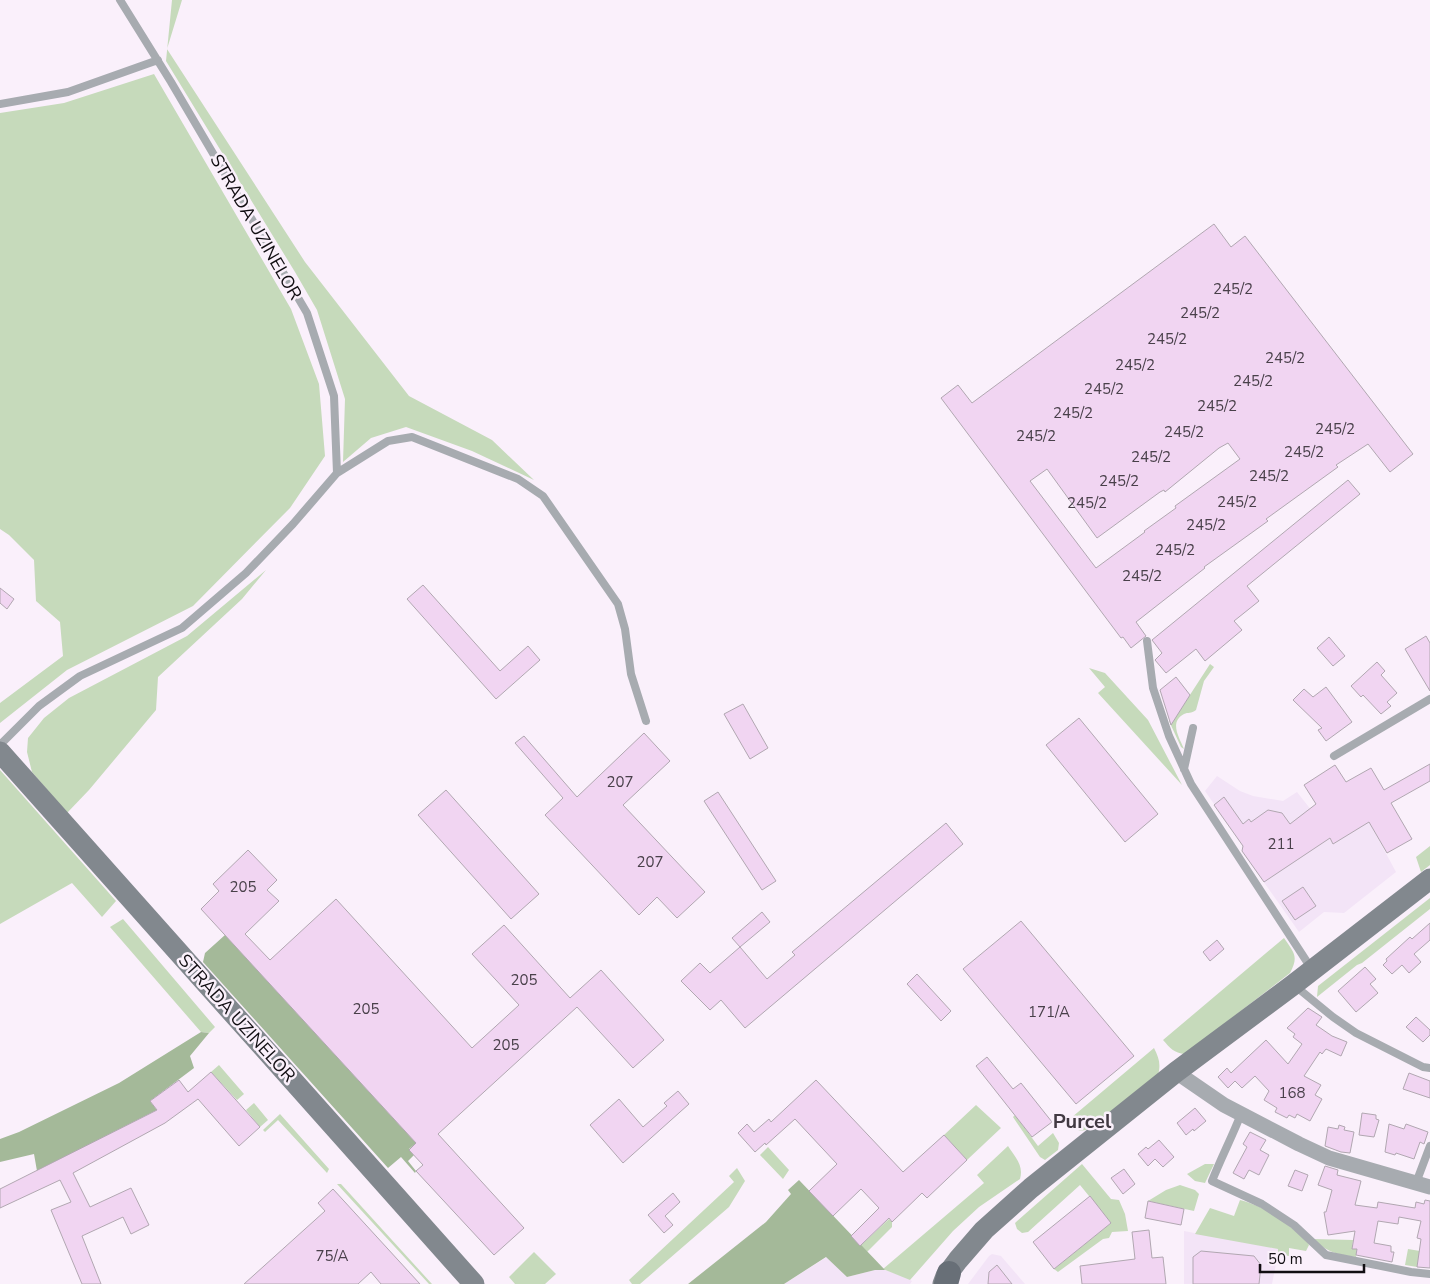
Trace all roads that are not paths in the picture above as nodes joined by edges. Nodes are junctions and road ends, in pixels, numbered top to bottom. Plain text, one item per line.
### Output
1 (120, 0) edge
2 (158, 60) junction
3 (0, 104) edge
4 (338, 473) junction
5 (1147, 641) dead end
6 (1430, 699) edge
7 (646, 720) dead end
8 (1193, 728) dead end
9 (0, 745) edge
10 (0, 752) edge
11 (1334, 756) dead end
12 (1184, 769) junction
13 (1430, 879) edge
14 (1312, 970) junction
15 (1293, 985) junction
16 (1430, 1068) edge
17 (1176, 1072) junction
18 (1241, 1114) junction
19 (1430, 1146) edge
20 (1423, 1185) edge
21 (1430, 1274) edge
22 (944, 1280) edge
23 (474, 1284) edge

1 - 2 lane, STRADA UZINELOR
2 - 3 lane
2 - 4 lane, STRADA UZINELOR
4 - 7 lane
4 - 9 lane
5 - 12 lane
6 - 11 lane
8 - 12 lane
10 - 23 street, STRADA UZINELOR
12 - 14 lane
13 - 14 street
14 - 15 street
15 - 16 lane
15 - 17 street
17 - 18 street
17 - 22 street
18 - 20 street
18 - 21 lane
19 - 20 lane

